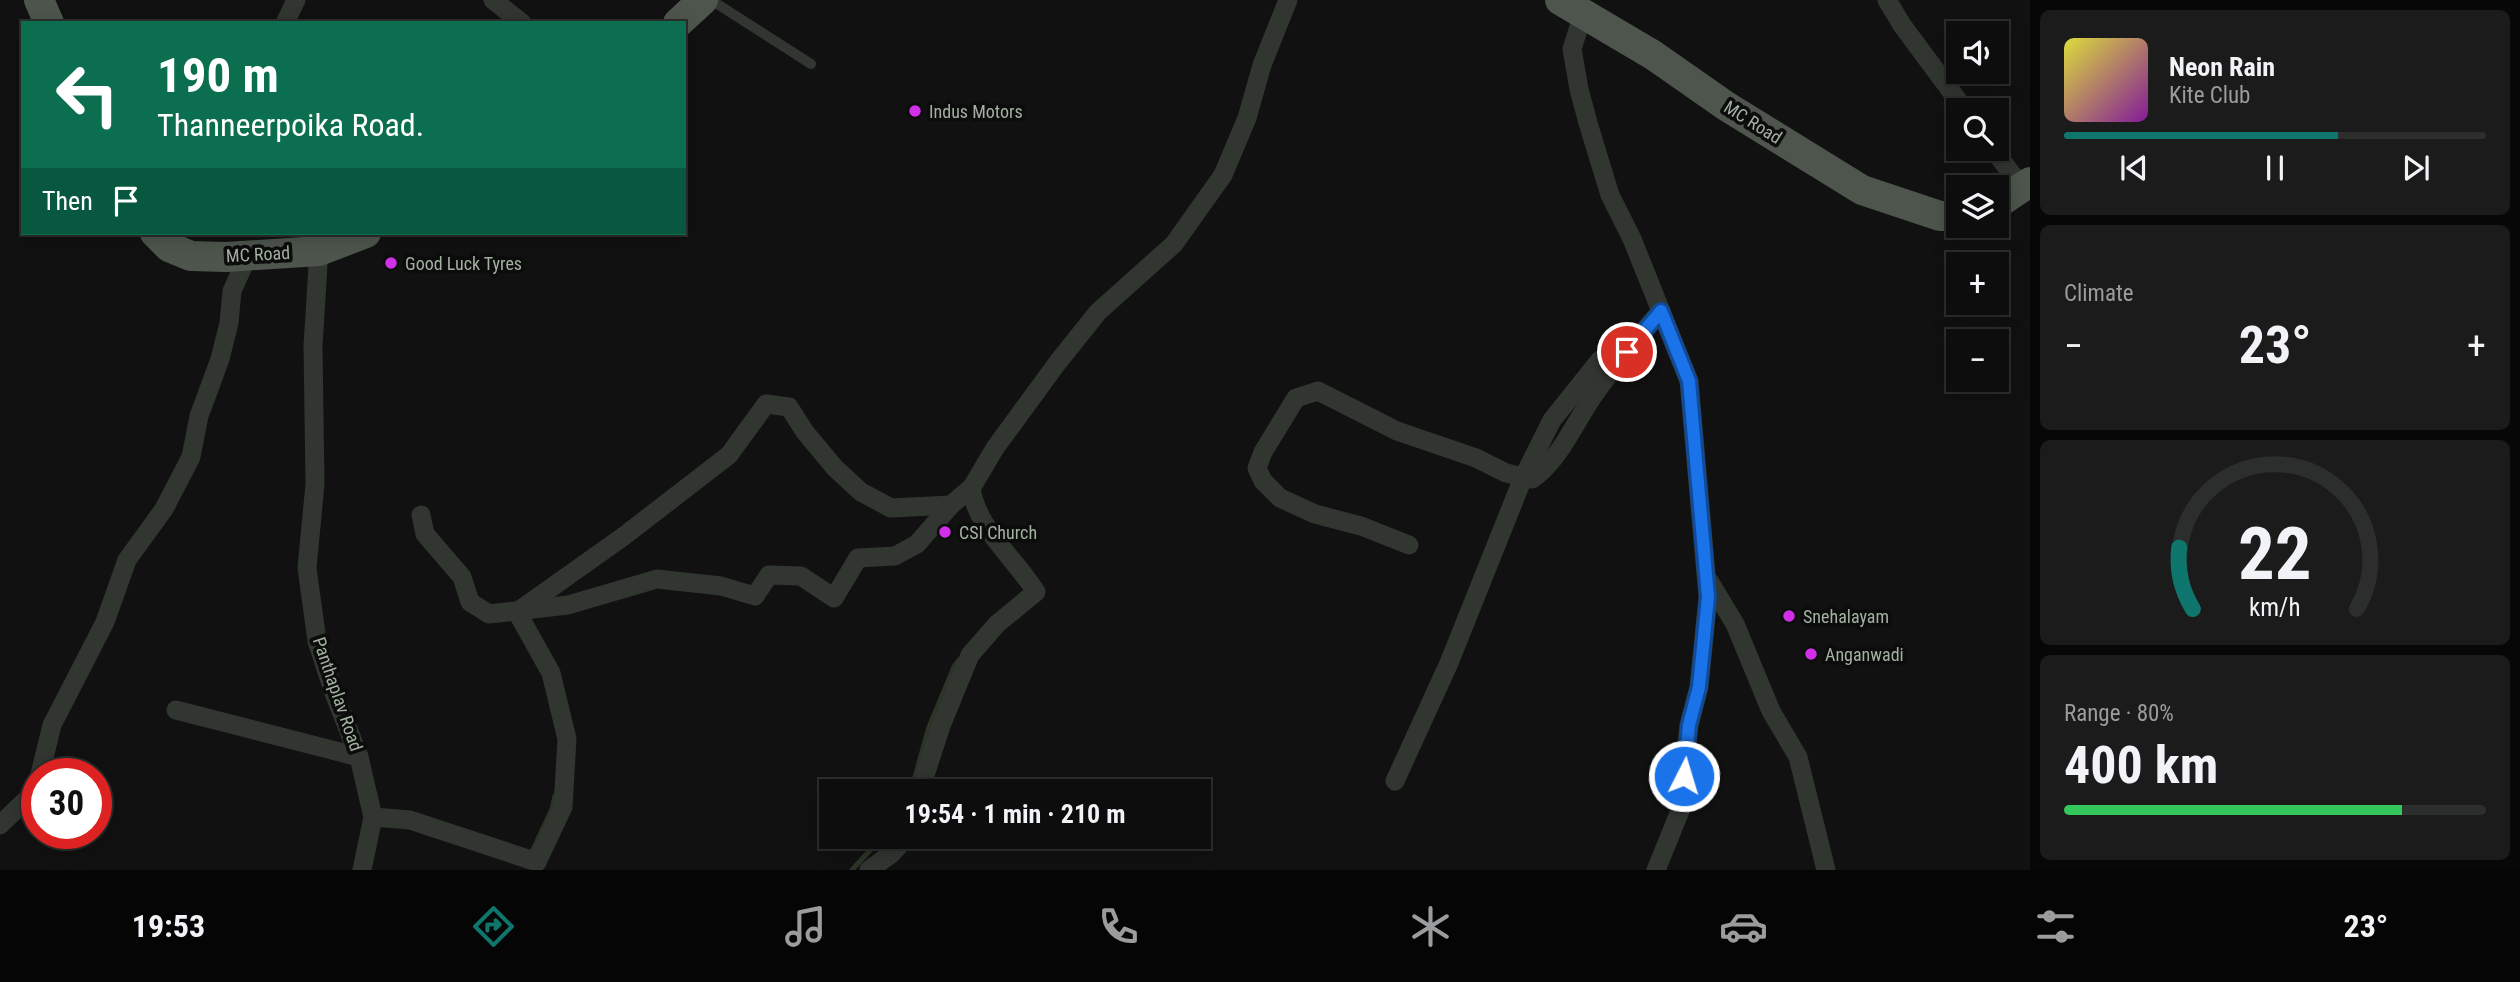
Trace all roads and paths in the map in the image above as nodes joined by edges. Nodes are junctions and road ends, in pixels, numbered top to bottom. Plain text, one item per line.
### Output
1 (39, 0) edge
2 (296, 0) edge
3 (494, 0) edge
4 (703, 0) edge
5 (711, 0) edge
6 (1288, 0) edge
7 (1887, 0) edge
8 (1572, 7) edge
9 (48, 21) edge
10 (286, 21) edge
11 (520, 21) edge
12 (680, 21) edge
13 (811, 64) dead end
14 (1956, 98) edge
15 (2004, 161) edge
16 (2026, 185) edge
17 (2009, 196) edge
18 (1946, 216) edge
19 (157, 235) edge
20 (356, 235) edge
21 (319, 242) edge
22 (248, 256) junction
23 (1661, 311) junction
24 (1600, 360) dead end
25 (1523, 478) junction
26 (971, 488) junction
27 (951, 505) junction
28 (421, 515) dead end
29 (1409, 545) dead end
30 (1706, 576) junction
31 (517, 612) junction
32 (176, 710) dead end
33 (359, 757) junction
34 (44, 758) edge
35 (925, 779) edge
36 (1395, 781) dead end
37 (21, 805) edge
38 (373, 817) junction
39 (0, 825) edge
40 (896, 849) edge
41 (532, 863) edge
42 (362, 870) edge
43 (869, 870) edge
44 (1656, 870) edge
45 (1826, 870) edge

1 - 9 main road
2 - 10 street
3 - 11 street
4 - 12 main road
5 - 13 lane
6 - 26 street
7 - 14 street
8 - 18 main road, MC Road
8 - 23 street
15 - 16 street
16 - 17 main road
19 - 22 main road, MC Road
20 - 21 main road, MC Road
21 - 22 main road, MC Road
21 - 33 street, Panthaplav Road
22 - 34 street
23 - 25 street
23 - 30 street
24 - 25 street
25 - 29 street
25 - 36 street
26 - 27 street
26 - 35 street
27 - 31 street
27 - 31 street
28 - 31 street
30 - 44 street
30 - 45 street
31 - 41 street
32 - 33 street
33 - 38 street, Panthaplav Road
37 - 39 street
38 - 41 street
38 - 42 street
40 - 43 street

